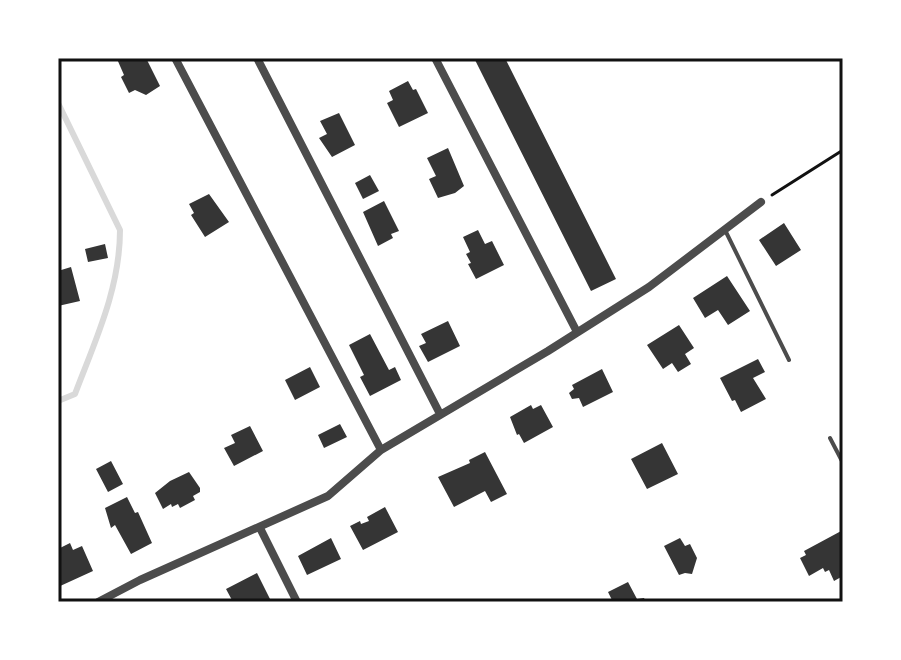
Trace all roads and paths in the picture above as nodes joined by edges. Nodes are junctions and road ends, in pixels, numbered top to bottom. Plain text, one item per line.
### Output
1 (175, 58) edge
2 (257, 58) edge
3 (435, 58) edge
4 (843, 150) edge
5 (761, 202) joint
6 (725, 230) junction
7 (577, 332) junction
8 (789, 360) dead end
9 (440, 414) junction
10 (830, 438) dead end
11 (381, 450) junction
12 (843, 463) edge
13 (260, 528) junction
14 (98, 602) edge
15 (297, 602) edge

1 - 11 street
2 - 9 street
3 - 7 street
4 - 5 path
5 - 6 street
6 - 7 street
6 - 8 lane
7 - 9 street
9 - 11 street
10 - 12 lane
11 - 13 street
13 - 14 street
13 - 15 street

